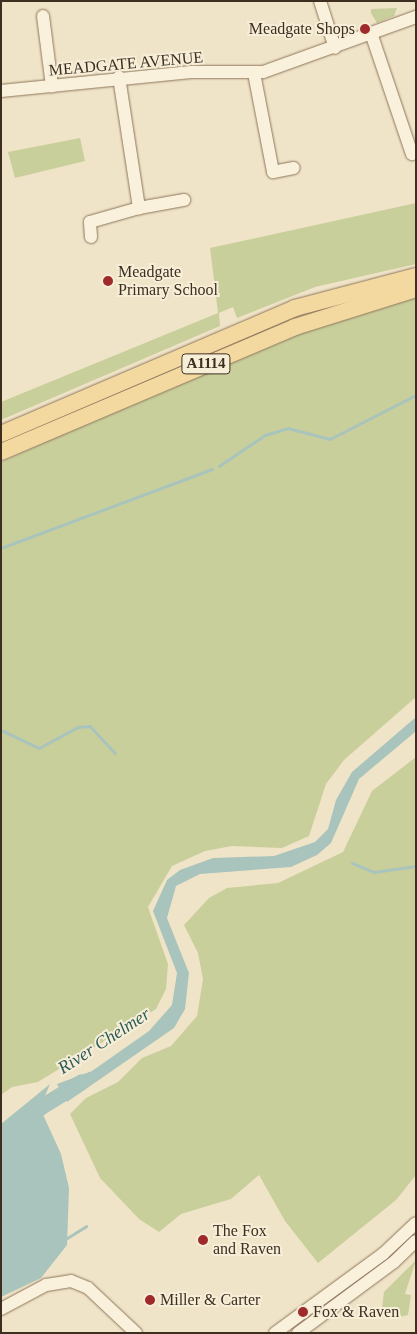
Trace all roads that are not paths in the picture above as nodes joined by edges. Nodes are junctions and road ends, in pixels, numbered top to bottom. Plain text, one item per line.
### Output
1 (320, 1) edge
2 (42, 16) dead end
3 (416, 17) edge
4 (371, 33) junction
5 (334, 48) junction
6 (254, 73) junction
7 (119, 78) junction
8 (52, 86) junction
9 (1, 91) edge
10 (412, 154) dead end
11 (294, 168) dead end
12 (184, 200) dead end
13 (139, 208) junction
14 (90, 237) dead end
15 (416, 276) edge
16 (416, 289) edge
17 (1, 434) edge
18 (1, 452) edge
19 (416, 1223) edge
20 (416, 1241) edge
21 (1, 1309) edge
22 (136, 1333) edge
23 (275, 1333) edge
24 (298, 1333) edge

1 - 5 street
2 - 8 street
3 - 4 street, MEADGATE AVENUE
4 - 5 street, MEADGATE AVENUE
4 - 10 street
5 - 6 street, MEADGATE AVENUE
6 - 7 street, MEADGATE AVENUE
6 - 11 street
7 - 8 street, MEADGATE AVENUE
7 - 13 street
8 - 9 street, MEADGATE AVENUE
12 - 13 street
13 - 14 street
15 - 17 main road, A1114
16 - 18 main road, A1114
19 - 23 street
20 - 24 street
21 - 22 street

